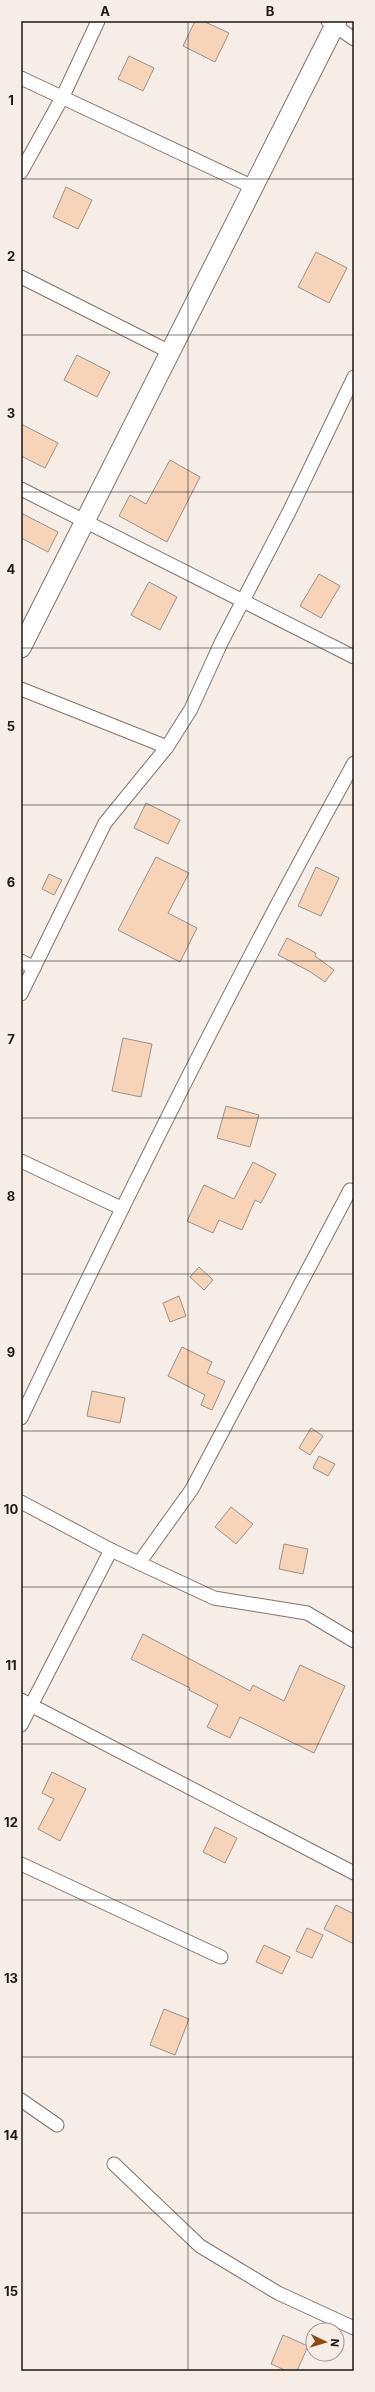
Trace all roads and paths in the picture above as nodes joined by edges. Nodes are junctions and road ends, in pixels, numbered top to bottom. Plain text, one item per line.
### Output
1 (98, 21) edge
2 (333, 22) edge
3 (354, 39) edge
4 (21, 78) edge
5 (63, 96) junction
6 (21, 172) edge
7 (253, 187) junction
8 (21, 277) edge
9 (170, 352) junction
10 (354, 377) edge
11 (21, 488) edge
12 (85, 521) junction
13 (243, 601) junction
14 (21, 648) edge
15 (354, 657) edge
16 (21, 689) edge
17 (167, 747) junction
18 (354, 763) edge
19 (21, 960) edge
20 (34, 968) junction
21 (21, 994) edge
22 (21, 1161) edge
23 (350, 1190) dead end
24 (121, 1208) junction
25 (21, 1418) edge
26 (21, 1502) edge
27 (111, 1550) junction
28 (139, 1563) junction
29 (354, 1641) edge
30 (25, 1703) edge
31 (21, 1725) edge
32 (21, 1864) edge
33 (354, 1873) edge
34 (220, 1957) dead end
35 (21, 2100) edge
36 (57, 2126) dead end
37 (114, 2164) dead end
38 (354, 2328) edge

1 - 5 street
2 - 3 street
2 - 7 street
4 - 5 street
5 - 6 street
5 - 7 street
7 - 9 street
8 - 9 street
9 - 12 street
10 - 13 street
11 - 12 street
12 - 13 street
12 - 14 street
13 - 15 street
13 - 17 street
16 - 17 street
17 - 20 street
18 - 24 street
19 - 20 street
20 - 21 street
22 - 24 street
23 - 28 street
24 - 25 street
26 - 27 street
27 - 28 street
27 - 30 street
28 - 29 street
30 - 31 street
30 - 33 street
32 - 34 street
35 - 36 street
37 - 38 street

